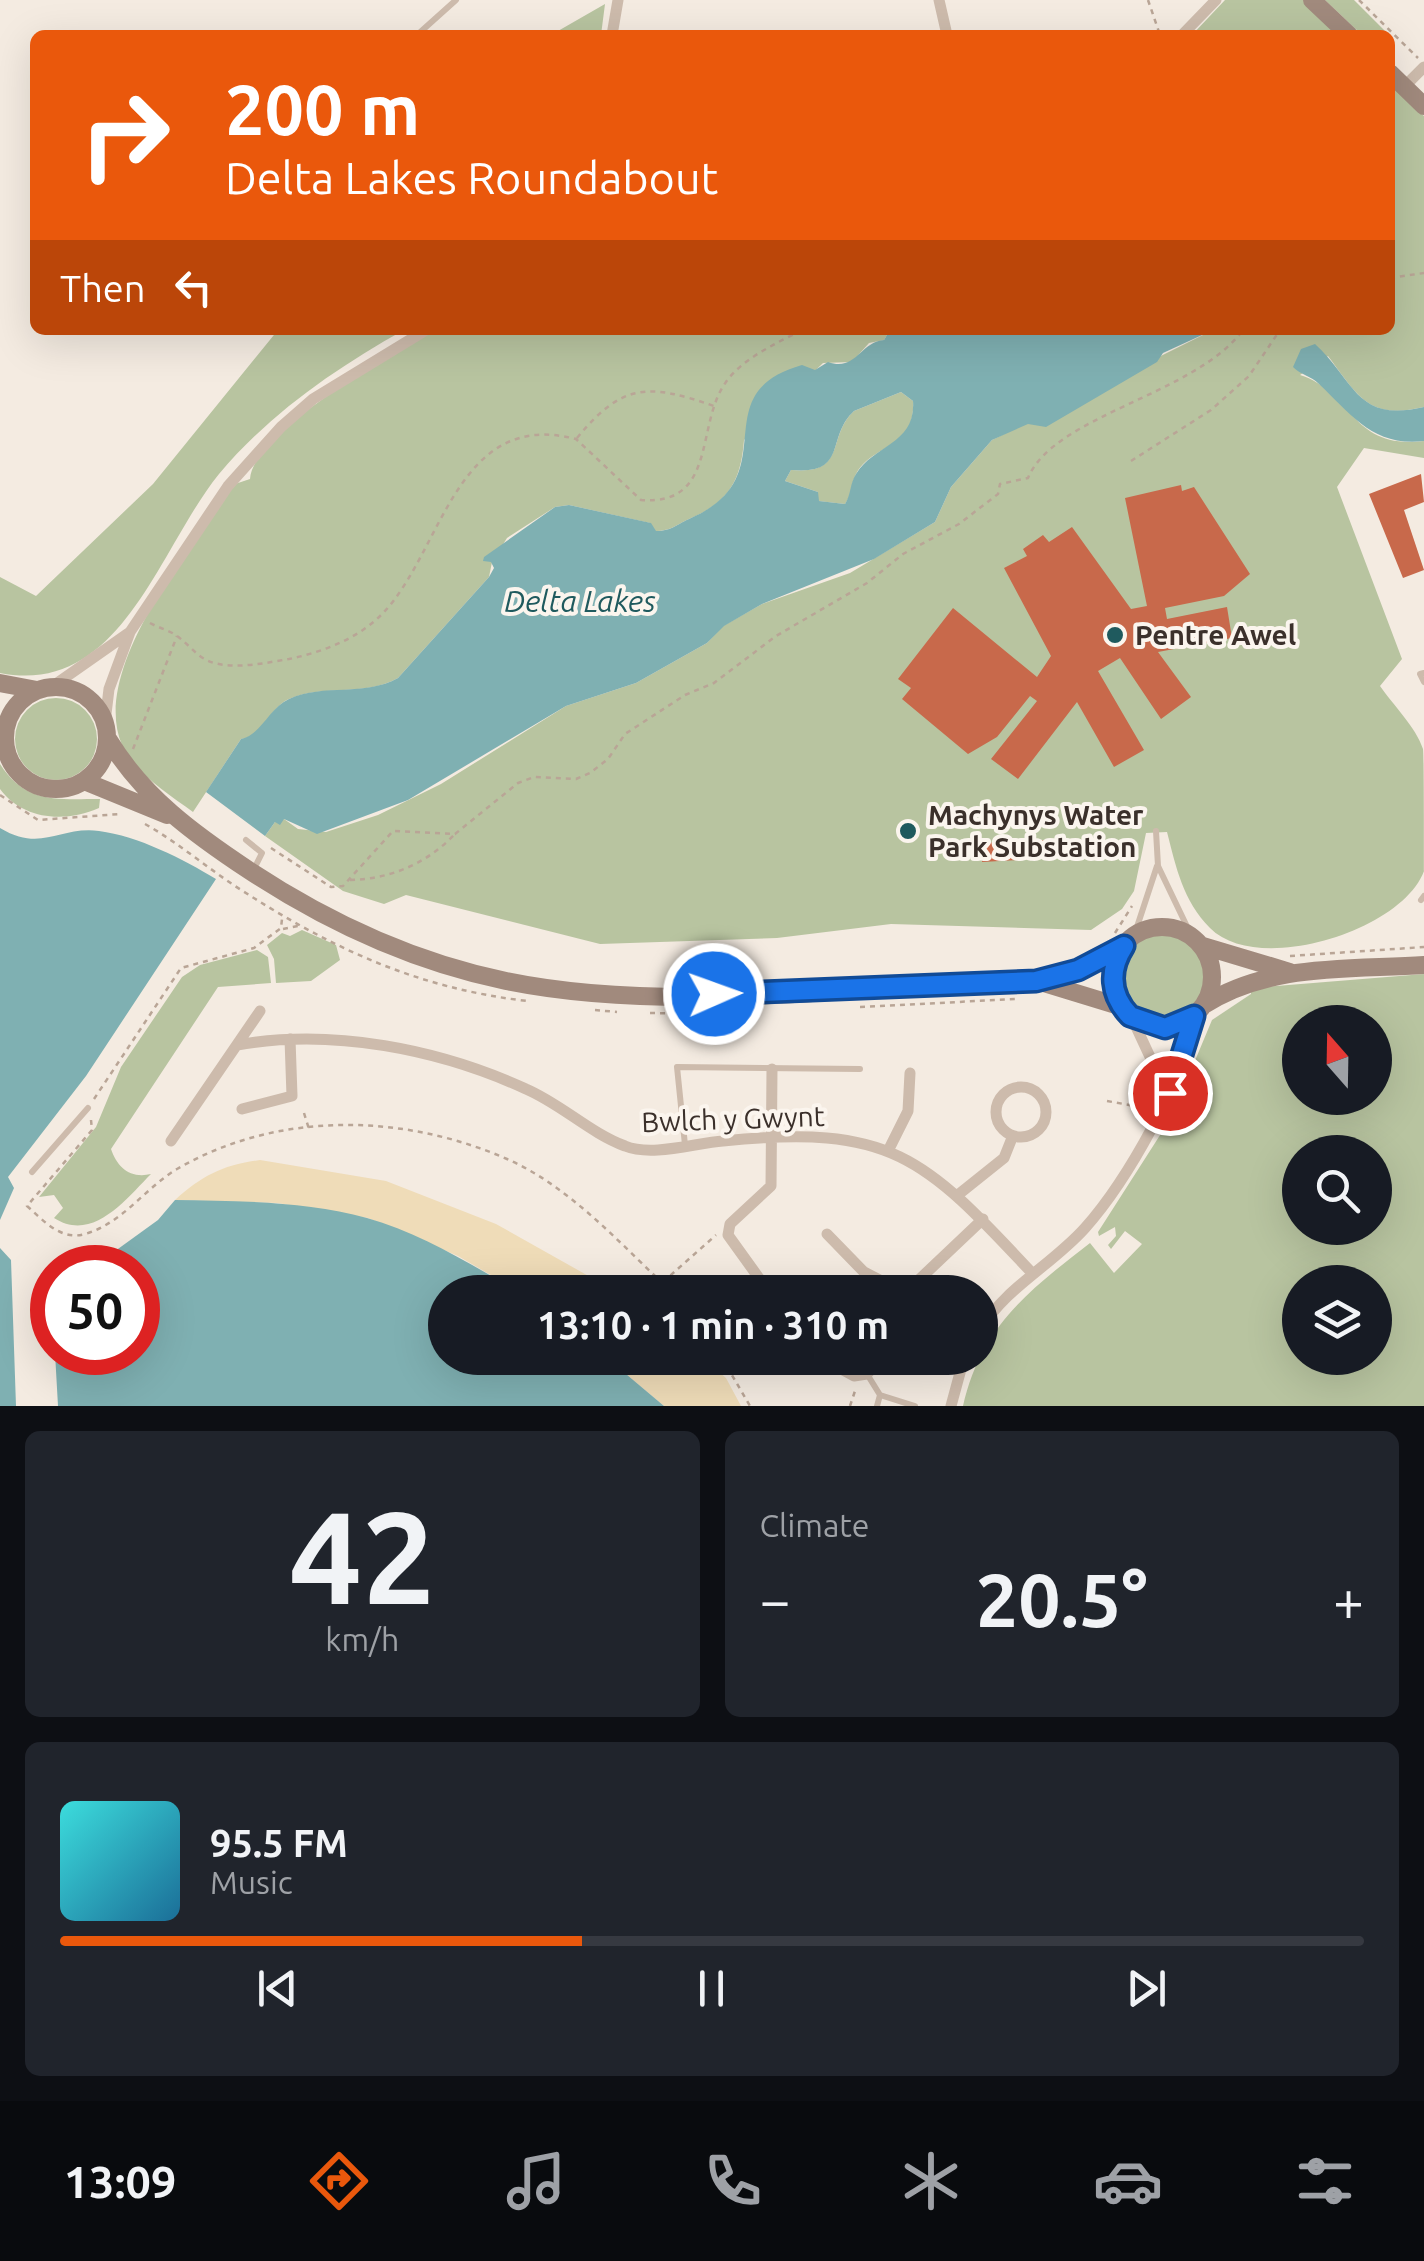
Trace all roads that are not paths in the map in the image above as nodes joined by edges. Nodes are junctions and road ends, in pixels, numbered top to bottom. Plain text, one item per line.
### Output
1 (456, 0) edge
2 (618, 0) edge
3 (939, 0) edge
4 (1216, 0) edge
5 (1312, 0) edge
6 (423, 30) edge
7 (613, 30) edge
8 (946, 30) edge
9 (1187, 30) edge
10 (1344, 30) edge
11 (1424, 66) edge
12 (1395, 78) edge
13 (1404, 87) junction
14 (1424, 106) edge
15 (418, 335) edge
16 (130, 632) junction
17 (1424, 673) edge
18 (0, 682) edge
19 (1424, 682) edge
20 (45, 688) junction
21 (3, 725) edge
22 (106, 730) junction
23 (84, 781) junction
24 (172, 817) junction
25 (1156, 831) dead end
26 (246, 840) dead end
27 (1158, 866) junction
28 (246, 869) junction
29 (1123, 939) junction
30 (1196, 941) junction
31 (1287, 964) junction
32 (1424, 965) edge
33 (1036, 981) junction
34 (260, 1011) dead end
35 (1199, 1011) junction
36 (1126, 1012) junction
37 (290, 1039) junction
38 (237, 1045) junction
39 (772, 1069) junction
40 (860, 1069) dead end
41 (910, 1074) dead end
42 (88, 1108) road end
43 (242, 1109) dead end
44 (1150, 1127) junction
45 (772, 1138) junction
46 (1012, 1138) junction
47 (172, 1141) dead end
48 (685, 1145) junction
49 (890, 1149) junction
50 (32, 1172) dead end
51 (959, 1194) junction
52 (982, 1220) junction
53 (1085, 1228) junction
54 (827, 1234) dead end
55 (1095, 1239) dead end
56 (1032, 1273) junction
57 (756, 1275) edge
58 (870, 1275) edge
59 (923, 1275) edge
60 (998, 1307) edge
61 (864, 1375) edge
62 (959, 1375) edge
63 (880, 1395) junction
64 (877, 1406) edge
65 (915, 1406) edge
66 (951, 1406) edge

1 - 6 lane
2 - 7 street
3 - 8 street
4 - 9 street
5 - 10 main road
11 - 13 street
12 - 13 main road
13 - 14 main road
15 - 16 street
16 - 20 street
16 - 22 street
17 - 19 lane
18 - 20 main road
20 - 21 main road
20 - 22 main road
21 - 23 main road
22 - 23 main road
22 - 24 main road
23 - 24 main road
24 - 28 main road
25 - 27 lane
26 - 28 lane
27 - 29 lane
27 - 30 lane
28 - 33 main road
29 - 30 main road
29 - 33 main road
29 - 36 main road
30 - 31 main road
30 - 35 main road
31 - 32 main road
31 - 35 main road
33 - 36 main road
34 - 38 street
35 - 36 main road
35 - 44 street
36 - 44 street
37 - 38 street, Bwlch y Gwynt
37 - 43 street
37 - 48 street, Bwlch y Gwynt
38 - 47 street
39 - 40 lane
39 - 45 street
39 - 48 lane
41 - 49 street
42 - 50 lane
44 - 53 street
45 - 48 street, Bwlch y Gwynt
45 - 49 street, Bwlch y Gwynt
45 - 57 street
46 - 46 street
46 - 51 street
49 - 51 street, Bwlch y Gwynt
51 - 52 street, Bwlch y Gwynt
52 - 56 street, Bwlch y Gwynt
52 - 59 street
53 - 55 lane
53 - 56 street
54 - 58 street
56 - 60 street
61 - 63 lane
62 - 66 street
63 - 64 lane
63 - 65 lane

